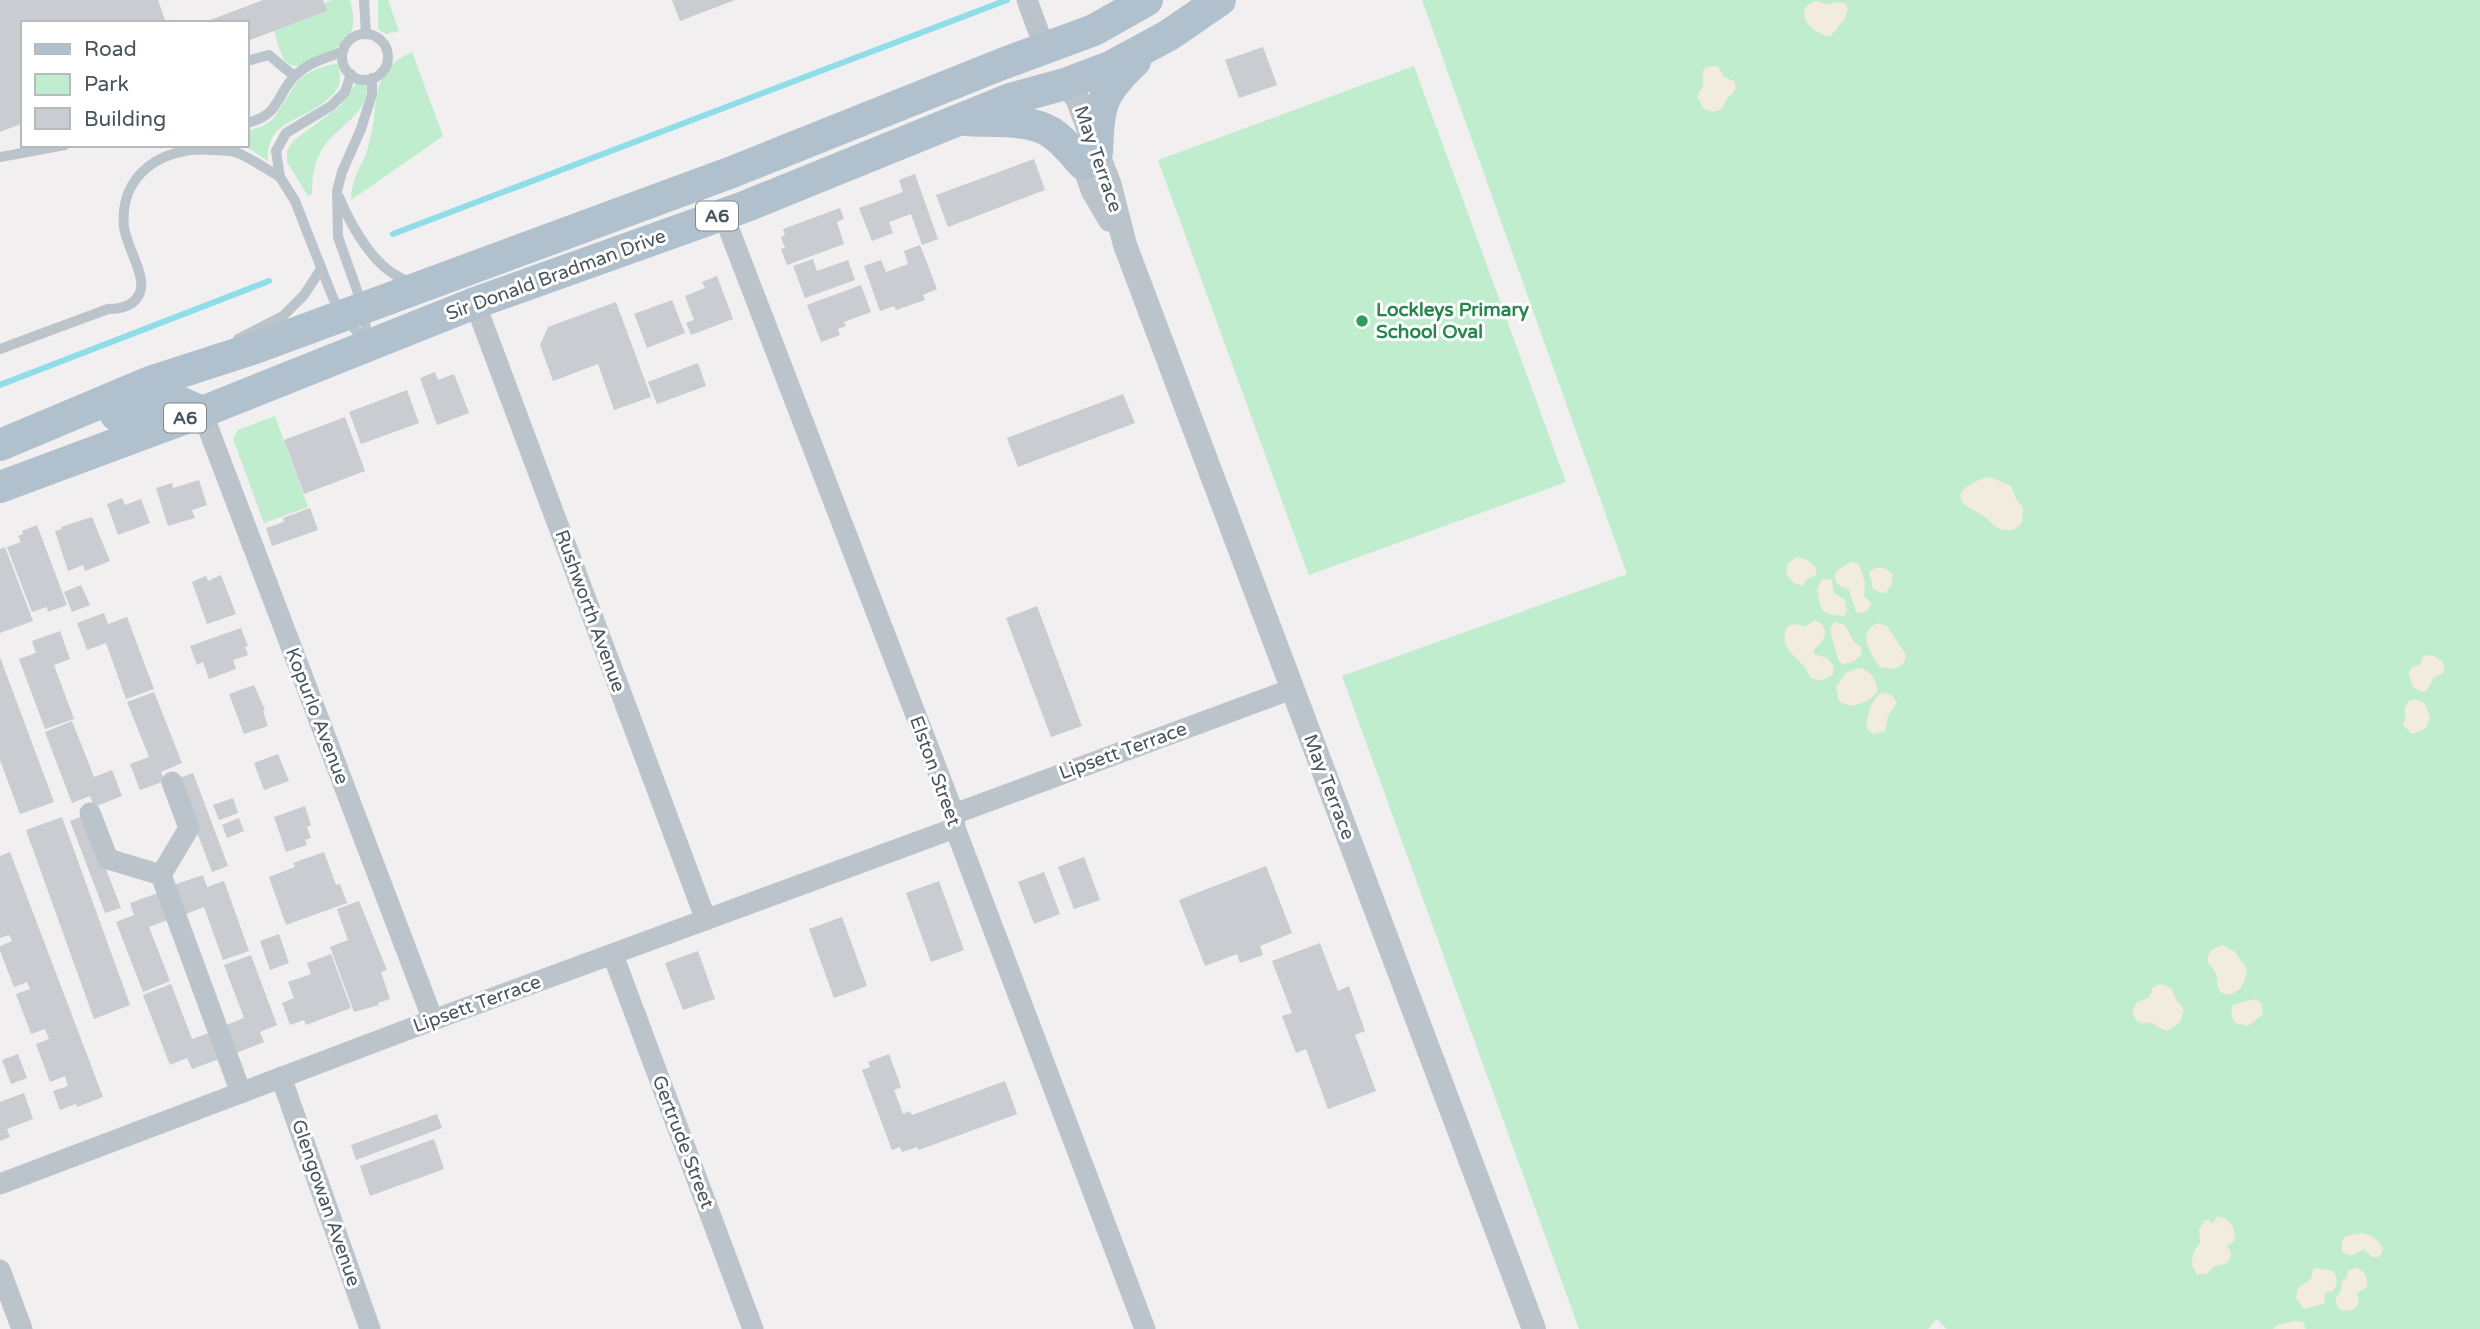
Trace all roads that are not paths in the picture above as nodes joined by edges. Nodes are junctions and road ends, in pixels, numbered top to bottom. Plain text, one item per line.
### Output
1 (364, 0) edge
2 (1147, 0) edge
3 (1220, 0) edge
4 (1029, 6) edge
5 (1094, 30) junction
6 (366, 34) junction
7 (1157, 41) junction
8 (1045, 48) junction
9 (342, 52) junction
10 (248, 61) edge
11 (351, 74) junction
12 (974, 75) junction
13 (294, 76) junction
14 (372, 78) junction
15 (1065, 84) junction
16 (964, 119) junction
17 (248, 123) edge
18 (46, 147) edge
19 (0, 158) edge
20 (1090, 158) junction
21 (280, 177) junction
22 (337, 191) junction
23 (723, 214) junction
24 (321, 269) junction
25 (422, 285) junction
26 (347, 297) junction
27 (475, 303) junction
28 (368, 346) junction
29 (0, 349) edge
30 (150, 383) junction
31 (202, 412) junction
32 (0, 447) edge
33 (0, 487) edge
34 (1292, 689) junction
35 (172, 782) dead end
36 (90, 813) dead end
37 (955, 821) junction
38 (161, 875) junction
39 (706, 920) junction
40 (613, 955) junction
41 (433, 1020) junction
42 (281, 1077) junction
43 (241, 1093) junction
44 (0, 1184) edge
45 (0, 1270) edge
46 (22, 1329) edge
47 (370, 1329) edge
48 (753, 1329) edge
49 (1145, 1329) edge
50 (1534, 1329) edge

1 - 6 lane
2 - 5 main road, Sir Donald Bradman Drive / A6
3 - 7 main road, Sir Donald Bradman Drive / A6
4 - 8 street
5 - 8 main road, Sir Donald Bradman Drive / A6
5 - 15 main road
6 - 9 lane
6 - 14 lane
7 - 15 main road, Sir Donald Bradman Drive / A6
7 - 20 main road
8 - 12 main road, Sir Donald Bradman Drive / A6
9 - 11 lane
9 - 13 lane
10 - 13 lane
11 - 14 lane
11 - 21 lane
12 - 15 main road
12 - 25 main road, Sir Donald Bradman Drive / A6
13 - 17 lane
14 - 22 lane
15 - 16 main road, Sir Donald Bradman Drive / A6
15 - 20 street, May Terrace
16 - 20 main road
16 - 23 main road, Sir Donald Bradman Drive / A6
18 - 19 lane
20 - 34 street, May Terrace
21 - 24 lane
21 - 29 lane
22 - 25 lane
22 - 26 lane
23 - 27 main road, Sir Donald Bradman Drive / A6
23 - 37 street, Elston Street
24 - 26 lane
24 - 30 lane
25 - 26 main road, Sir Donald Bradman Drive / A6
26 - 28 lane
26 - 28 lane
26 - 30 main road, Sir Donald Bradman Drive / A6
27 - 28 main road, Sir Donald Bradman Drive / A6
27 - 39 street, Rushworth Avenue
28 - 31 main road, Sir Donald Bradman Drive / A6
30 - 32 main road, Sir Donald Bradman Drive / A6
31 - 32 main road
31 - 33 main road, Sir Donald Bradman Drive / A6
31 - 41 street, Kopurlo Avenue
34 - 37 street, Lipsett Terrace
34 - 50 street, May Terrace
35 - 38 street
36 - 38 street
37 - 39 street, Lipsett Terrace
37 - 49 street, Elston Street
38 - 43 street
39 - 40 street, Lipsett Terrace
40 - 41 street, Lipsett Terrace
40 - 48 street, Gertrude Street
41 - 42 street, Lipsett Terrace
42 - 43 street, Lipsett Terrace
42 - 47 street, Glengowan Avenue
43 - 44 street, Lipsett Terrace
45 - 46 street

